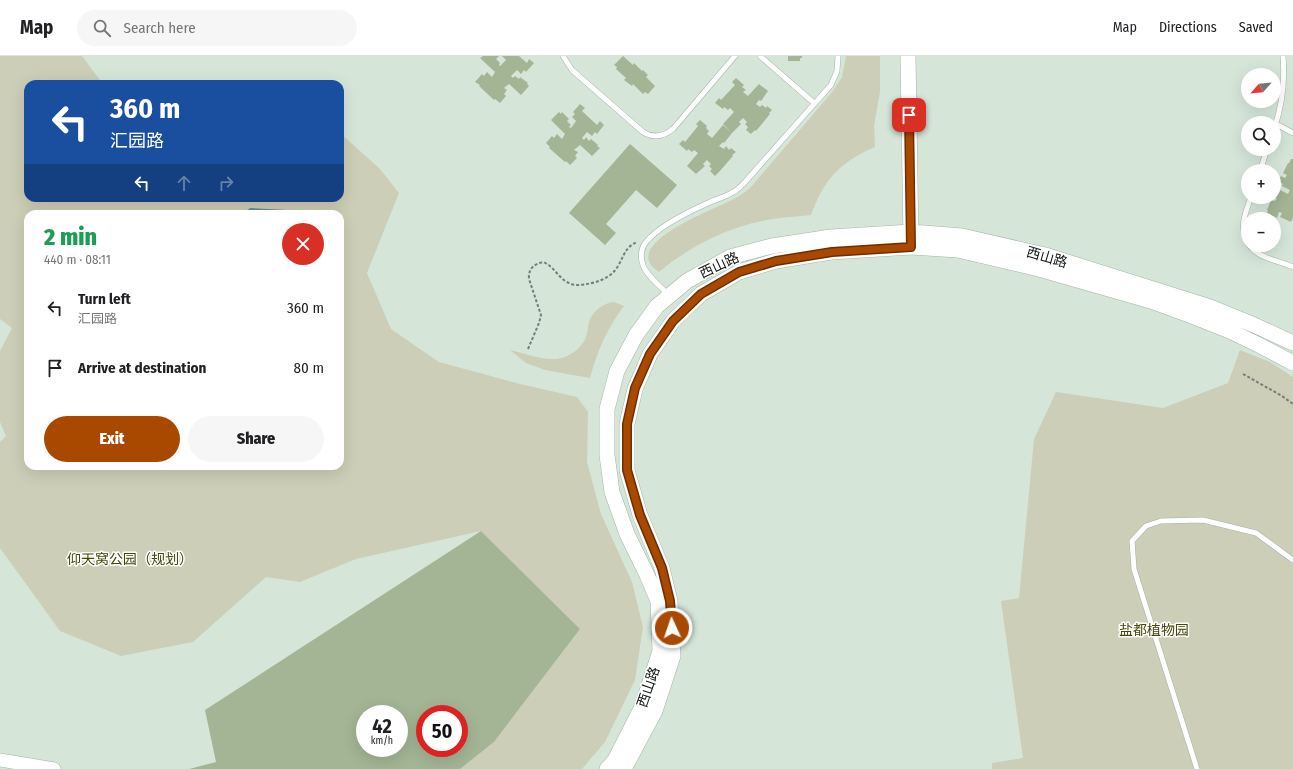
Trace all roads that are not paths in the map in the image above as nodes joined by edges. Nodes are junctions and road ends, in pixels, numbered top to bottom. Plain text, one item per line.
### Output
1 (563, 56) edge
2 (736, 56) edge
3 (760, 56) edge
4 (838, 56) edge
5 (908, 56) edge
6 (1283, 56) edge
7 (814, 103) junction
8 (1277, 116) edge
9 (1281, 128) edge
10 (1293, 133) edge
11 (911, 232) junction
12 (911, 247) junction
13 (1255, 252) edge
14 (1293, 267) edge
15 (670, 296) junction
16 (1293, 342) edge
17 (1293, 363) edge
18 (1293, 560) edge
19 (0, 760) edge
20 (54, 769) edge
21 (607, 769) edge
22 (624, 769) edge
23 (1197, 769) edge

1 - 2 lane
3 - 7 lane
4 - 7 lane
5 - 11 main road
6 - 8 lane
7 - 15 lane
9 - 10 lane
11 - 12 main road
11 - 15 main road, 西山路
11 - 16 main road, 西山路
12 - 17 main road, 西山路
12 - 22 main road, 西山路
13 - 14 lane
15 - 21 main road, 西山路
18 - 23 lane
19 - 20 street

